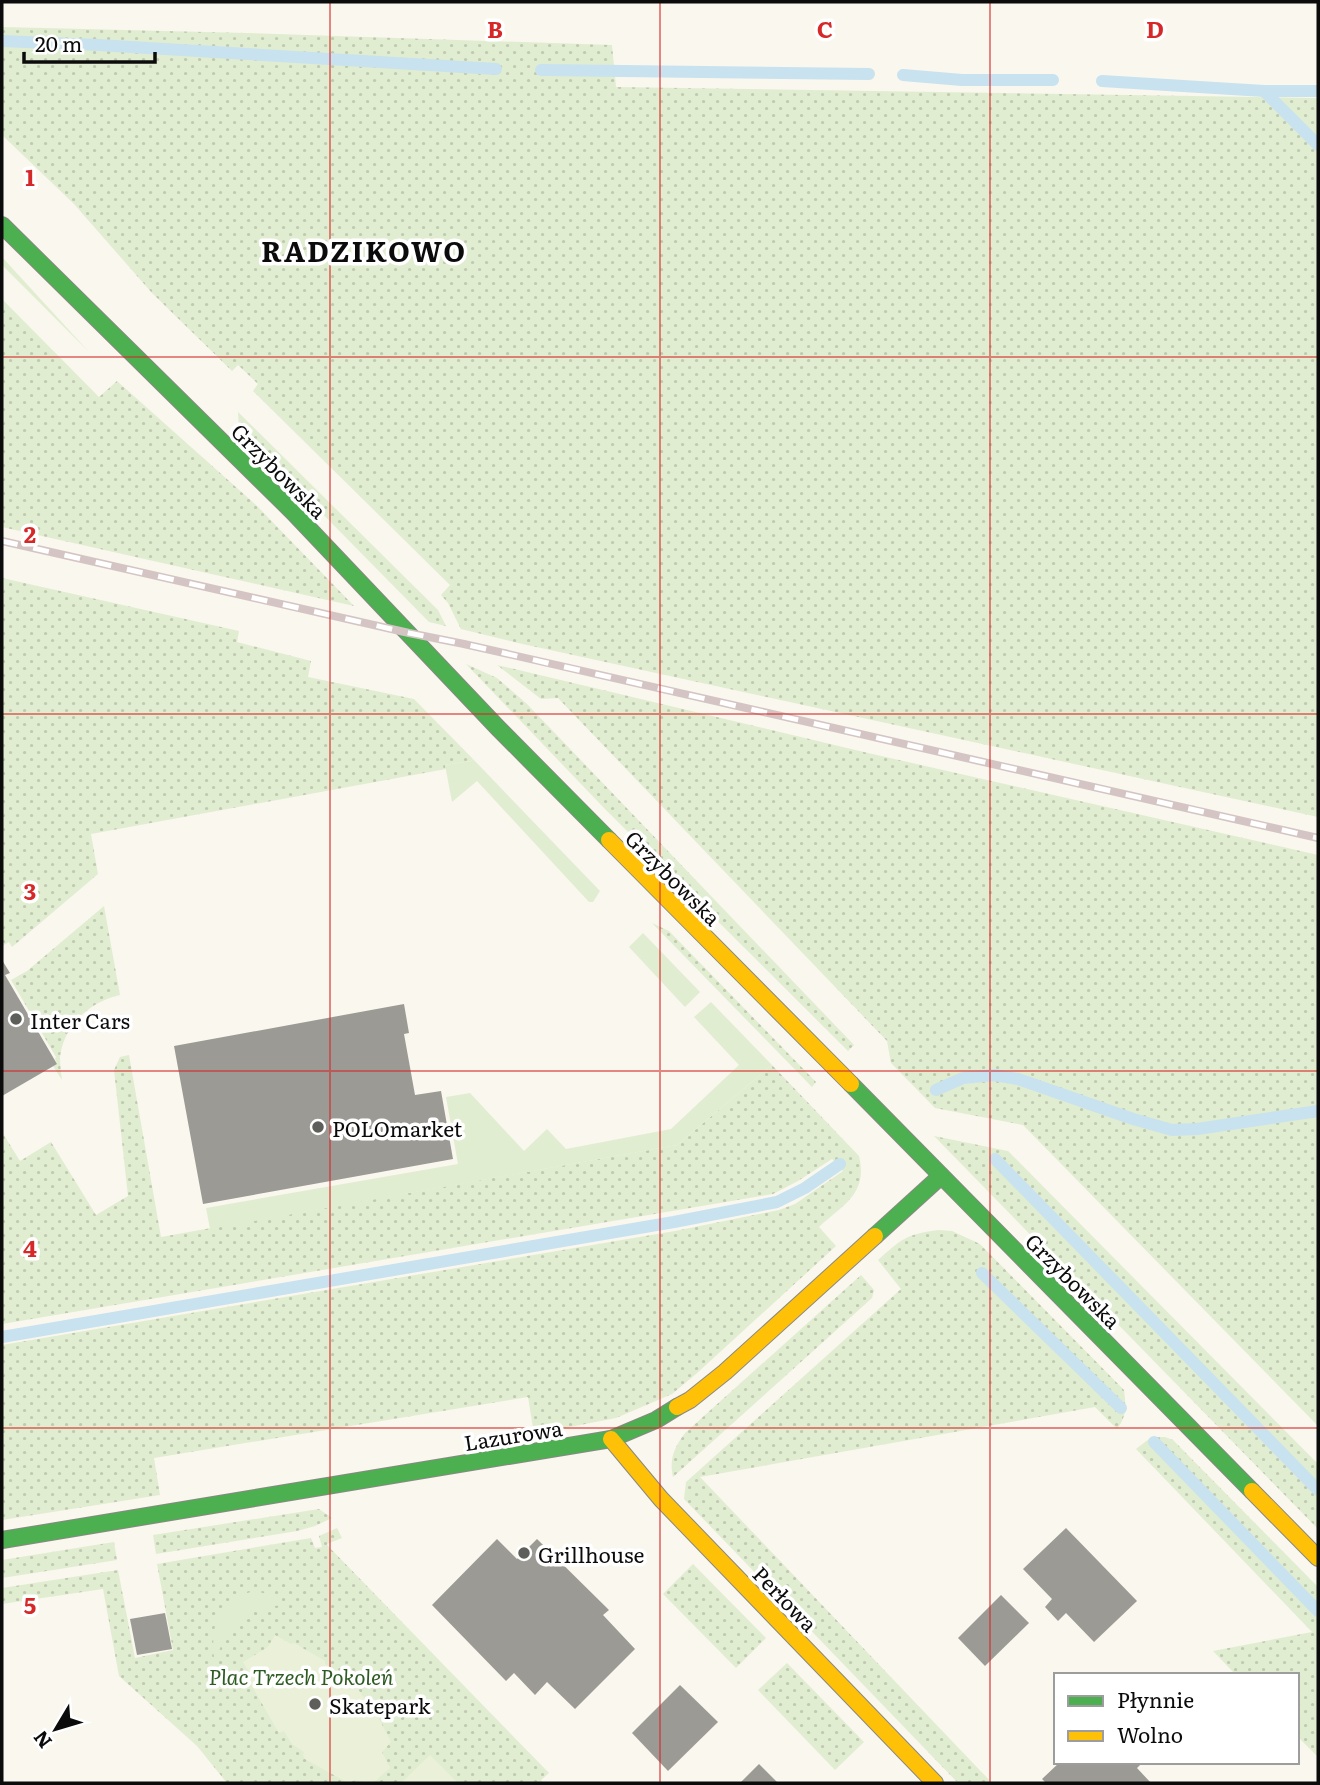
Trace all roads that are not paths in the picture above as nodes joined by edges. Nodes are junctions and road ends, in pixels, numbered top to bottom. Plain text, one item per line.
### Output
1 (2, 225) edge
2 (941, 1176) junction
3 (611, 1439) junction
4 (2, 1540) edge
5 (1318, 1558) edge
6 (935, 1783) edge

1 - 2 street, Grzybowska
2 - 3 street, Lazurowa
2 - 5 street, Grzybowska
3 - 4 street, Lazurowa
3 - 6 street, Perłowa

